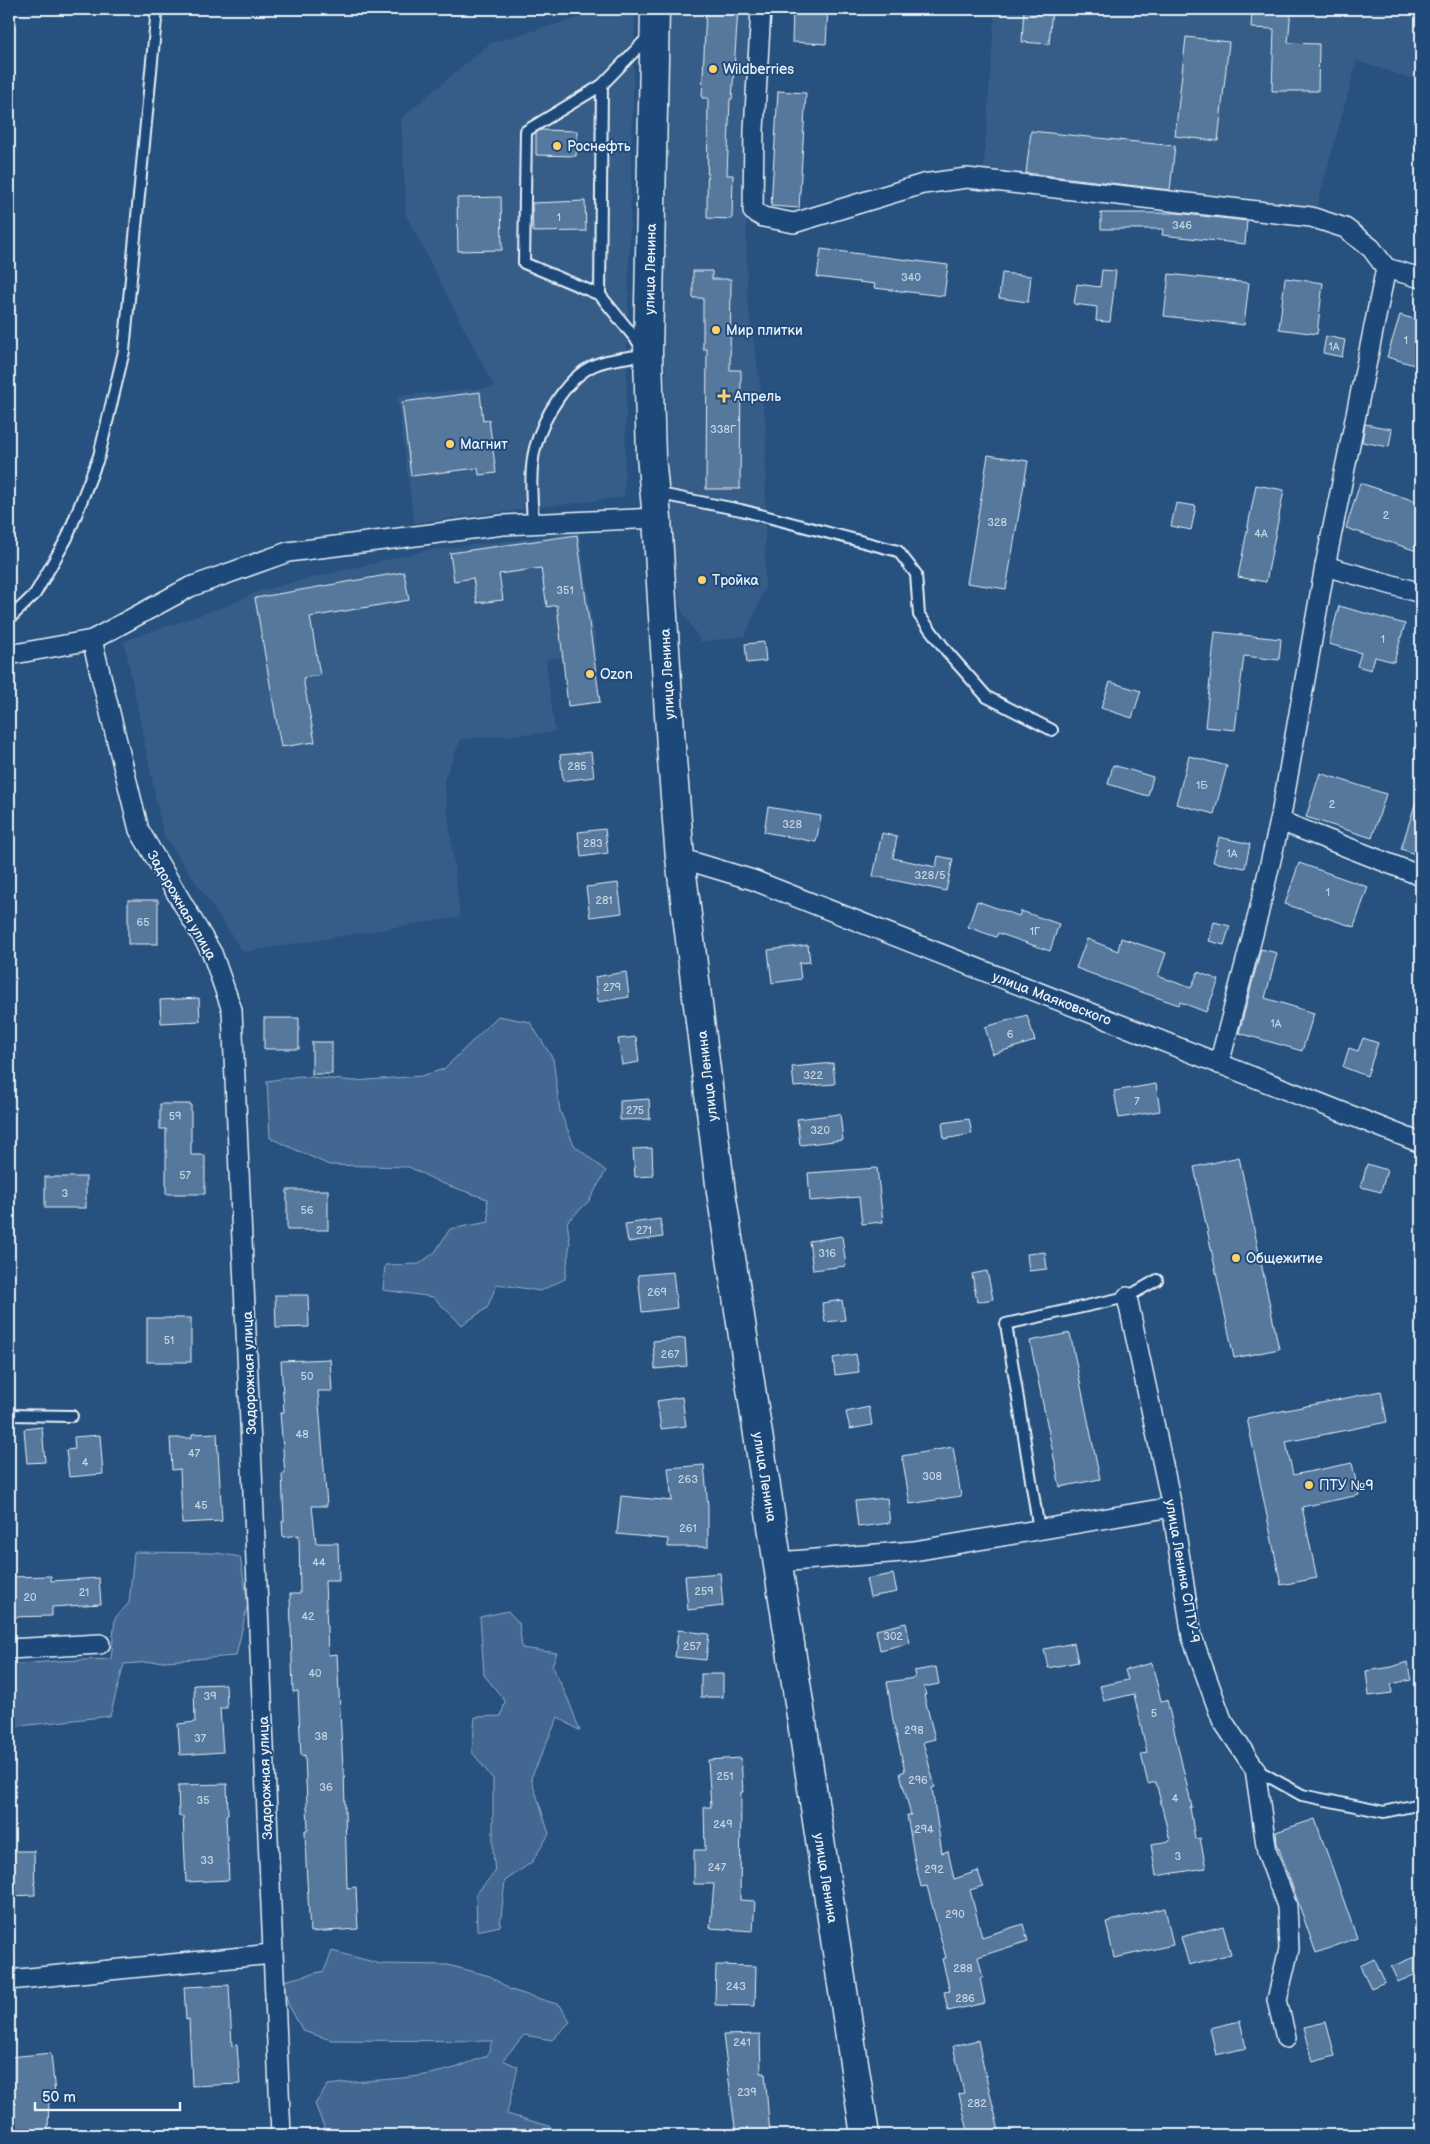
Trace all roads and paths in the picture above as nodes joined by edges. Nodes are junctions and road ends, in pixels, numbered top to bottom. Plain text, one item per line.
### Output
1 (157, 9) edge
2 (761, 9) edge
3 (655, 20) edge
4 (602, 85) junction
5 (1386, 268) junction
6 (1421, 278) edge
7 (600, 295) junction
8 (648, 354) junction
9 (656, 505) junction
10 (533, 524) junction
11 (1325, 566) junction
12 (1421, 593) edge
13 (9, 619) edge
14 (92, 640) junction
15 (9, 655) edge
16 (1052, 730) dead end
17 (1280, 821) junction
18 (680, 858) junction
19 (1421, 876) edge
20 (1219, 1064) junction
21 (1421, 1143) edge
22 (1157, 1280) dead end
23 (1128, 1298) junction
24 (9, 1415) edge
25 (72, 1416) dead end
26 (1172, 1507) junction
27 (1039, 1530) junction
28 (779, 1562) junction
29 (100, 1644) dead end
30 (9, 1649) edge
31 (1255, 1769) junction
32 (1421, 1804) edge
33 (272, 1954) junction
34 (9, 1980) edge
35 (1286, 2038) dead end
36 (281, 2135) edge
37 (865, 2135) edge

1 - 13 lane
2 - 5 street
3 - 4 lane
3 - 8 main road, улица Ленина
4 - 7 lane
4 - 7 lane
5 - 6 street
5 - 11 street
7 - 8 lane
8 - 9 main road, улица Ленина
8 - 10 lane
9 - 10 street
9 - 16 lane
9 - 18 main road, улица Ленина
10 - 14 street
11 - 12 street
11 - 17 street
14 - 15 street
14 - 33 street, Задорожная улица
17 - 19 street
17 - 20 street
18 - 20 street, улица Маяковского
18 - 28 main road, улица Ленина
20 - 21 street, улица Маяковского
22 - 23 lane
23 - 26 street, улица Ленина СПТУ-9
23 - 27 lane
24 - 25 lane
26 - 27 street
26 - 31 street, улица Ленина СПТУ-9
27 - 28 street
28 - 37 main road, улица Ленина
29 - 30 street
31 - 32 lane
31 - 35 street, улица Ленина СПТУ-9
33 - 34 street
33 - 36 street, Задорожная улица

